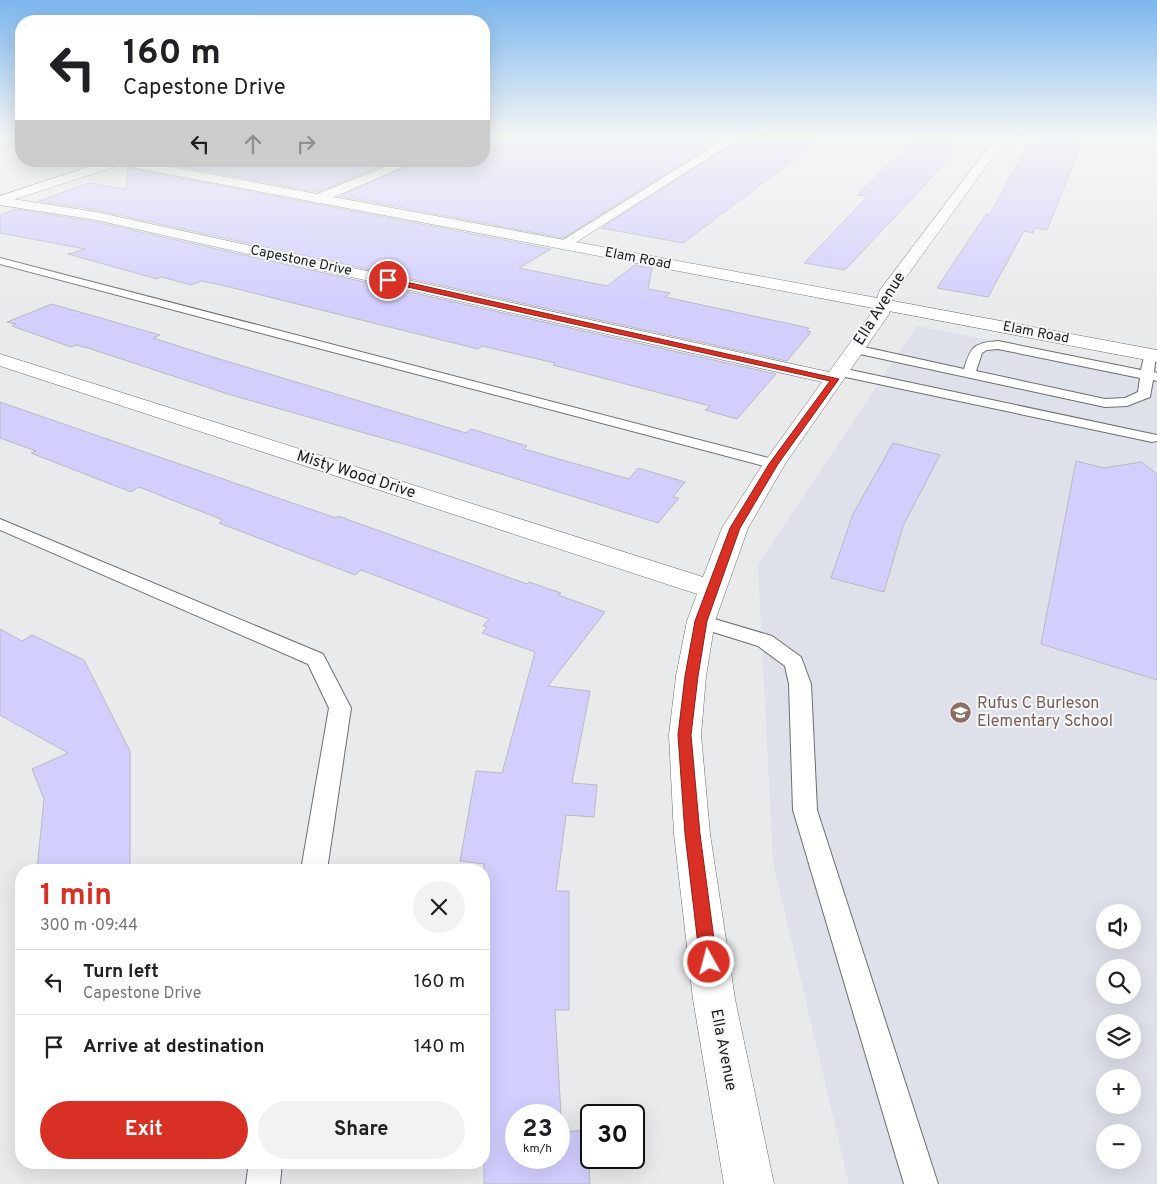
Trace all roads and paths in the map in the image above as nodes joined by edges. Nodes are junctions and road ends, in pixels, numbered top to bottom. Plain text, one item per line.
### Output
1 (24, 192) edge
2 (282, 192) edge
3 (334, 192) edge
4 (647, 192) edge
5 (961, 192) edge
6 (317, 199) junction
7 (0, 200) edge
8 (562, 245) junction
9 (0, 261) edge
10 (882, 305) junction
11 (1153, 355) edge
12 (0, 360) edge
13 (844, 367) junction
14 (968, 374) junction
15 (1152, 376) edge
16 (1152, 438) dead end
17 (774, 464) junction
18 (0, 524) edge
19 (711, 589) junction
20 (701, 621) junction
21 (315, 864) edge
22 (265, 1169) edge
23 (263, 1184) edge
24 (748, 1184) edge
25 (921, 1184) edge

1 - 7 street
2 - 6 street, Elam Road
3 - 6 street
4 - 8 street
5 - 10 street, Ella Avenue
6 - 8 street, Elam Road
7 - 13 street, Capestone Drive
8 - 10 street, Elam Road
9 - 17 lane
10 - 11 street, Elam Road
10 - 13 street, Ella Avenue
11 - 15 lane
12 - 19 street, Misty Wood Drive
13 - 14 lane
13 - 16 lane
13 - 17 street, Ella Avenue
14 - 15 lane
14 - 15 lane
17 - 19 street, Ella Avenue
18 - 21 lane
19 - 20 street, Ella Avenue
20 - 24 street, Ella Avenue
20 - 25 lane
22 - 23 lane

